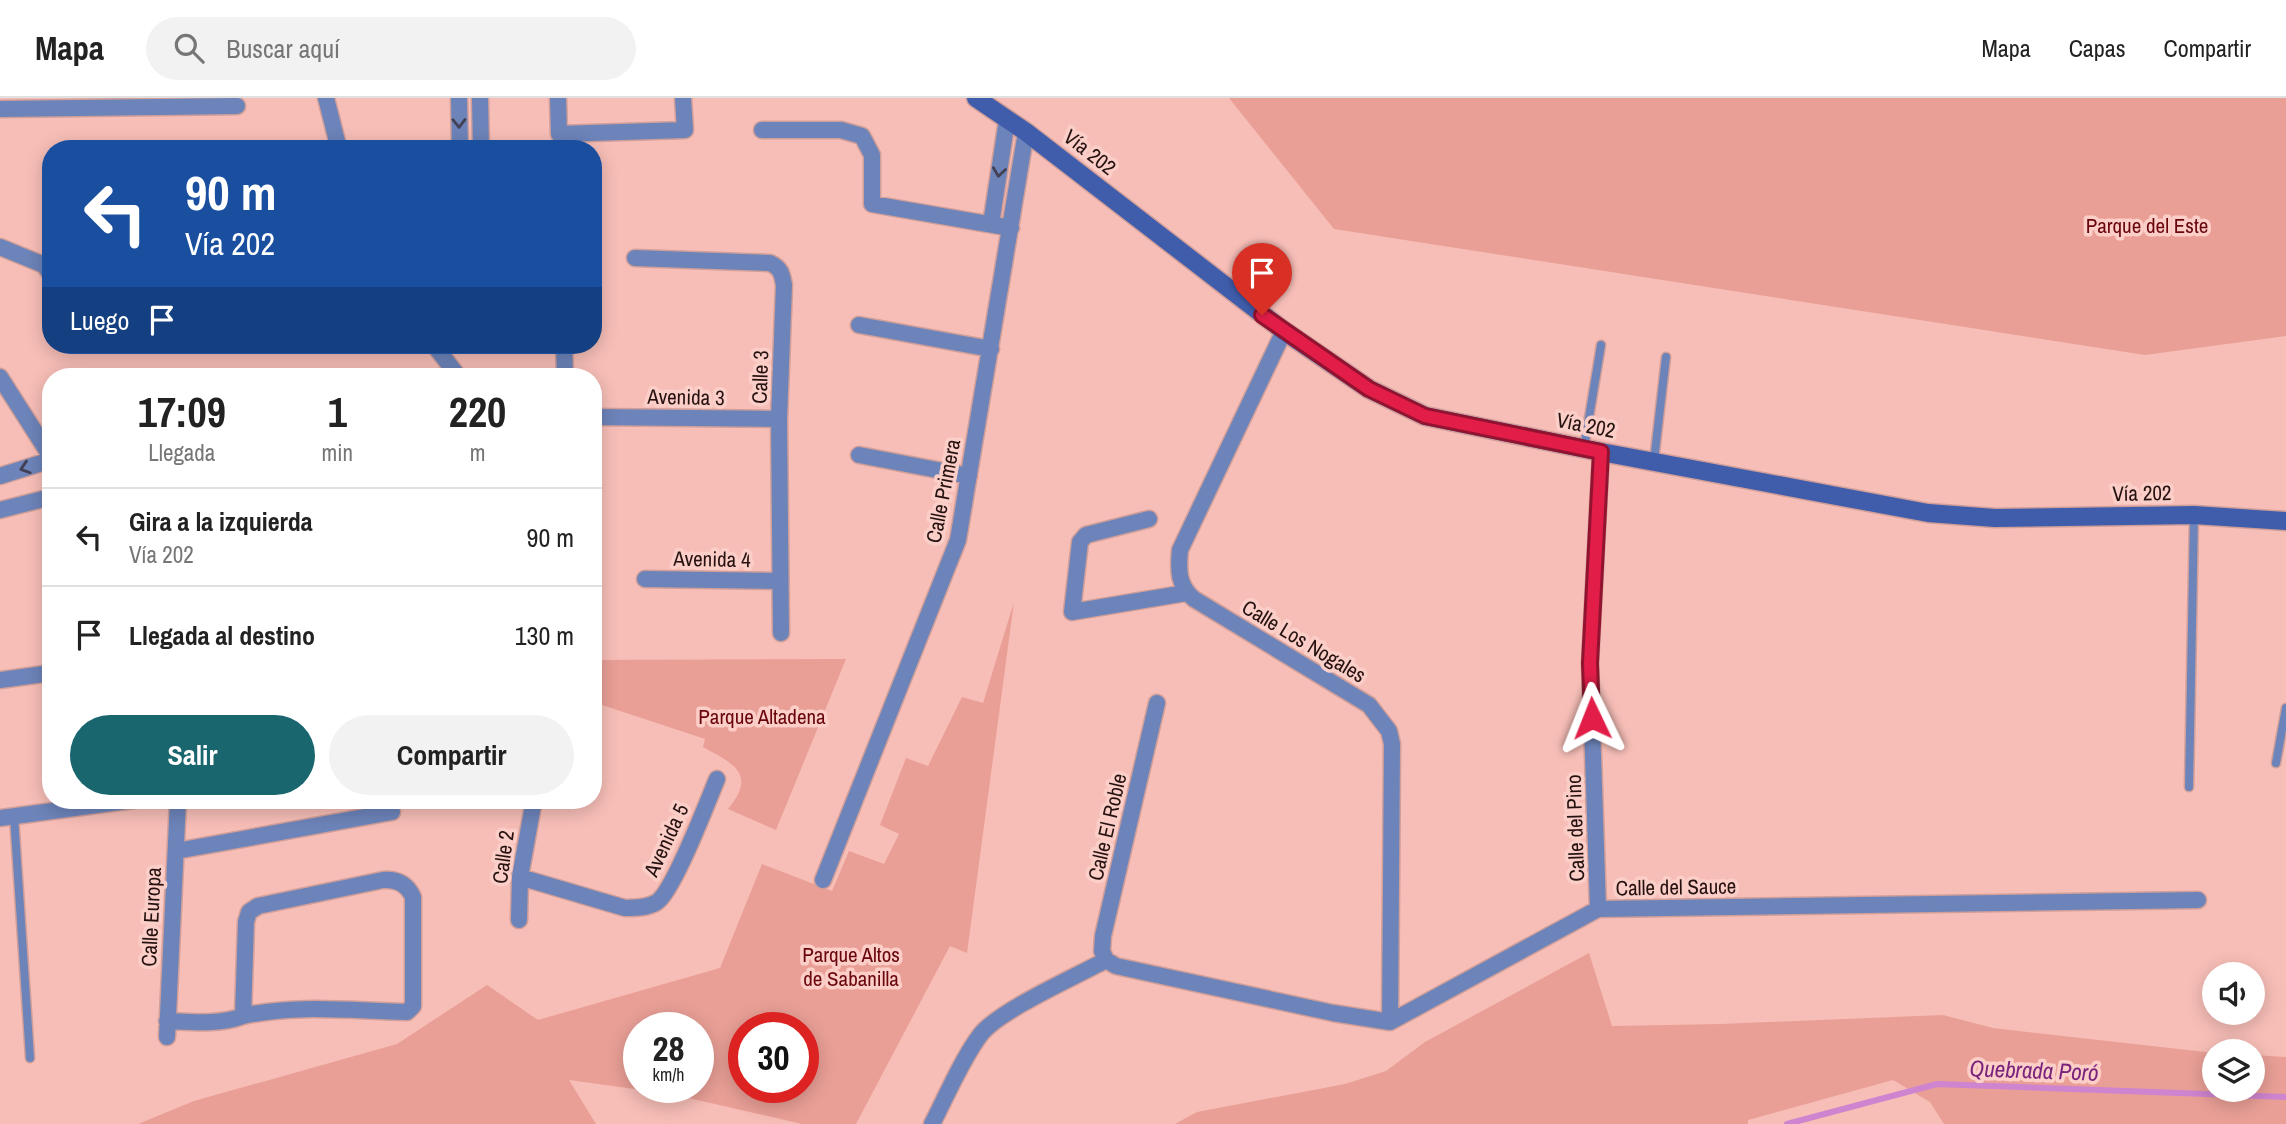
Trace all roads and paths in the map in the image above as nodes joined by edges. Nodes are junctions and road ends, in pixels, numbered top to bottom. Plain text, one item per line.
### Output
1 (326, 98) edge
2 (459, 98) edge
3 (480, 98) edge
4 (558, 98) edge
5 (683, 98) edge
6 (976, 98) edge
7 (237, 106) dead end
8 (0, 109) edge
9 (1007, 120) junction
10 (762, 130) dead end
11 (1026, 132) junction
12 (337, 140) edge
13 (460, 140) edge
14 (481, 140) edge
15 (991, 224) junction
16 (1011, 228) junction
17 (0, 247) edge
18 (635, 258) dead end
19 (42, 264) edge
20 (859, 325) dead end
21 (1284, 331) junction
22 (1601, 345) dead end
23 (991, 349) junction
24 (441, 354) edge
25 (1666, 357) dead end
26 (452, 368) edge
27 (0, 377) edge
28 (602, 417) edge
29 (779, 419) junction
30 (42, 444) edge
31 (1593, 450) junction
32 (859, 455) dead end
33 (42, 461) edge
34 (1654, 461) junction
35 (969, 476) junction
36 (0, 477) edge
37 (42, 499) edge
38 (0, 510) edge
39 (2194, 515) junction
40 (1149, 519) dead end
41 (2286, 521) edge
42 (645, 579) dead end
43 (779, 581) junction
44 (1186, 593) junction
45 (781, 633) dead end
46 (42, 674) edge
47 (0, 680) edge
48 (1157, 703) dead end
49 (2286, 708) edge
50 (2276, 763) dead end
51 (718, 779) dead end
52 (2189, 787) dead end
53 (67, 809) edge
54 (178, 809) edge
55 (532, 809) edge
56 (392, 812) dead end
57 (7, 817) edge
58 (176, 851) junction
59 (520, 877) junction
60 (823, 880) dead end
61 (2198, 900) dead end
62 (1598, 909) junction
63 (519, 920) dead end
64 (1106, 960) junction
65 (243, 1016) junction
66 (1390, 1022) junction
67 (30, 1058) dead end
68 (932, 1124) edge

1 - 12 street
2 -> 13 street
3 - 14 street
4 - 5 street
6 - 9 main road, Vía 202
7 - 8 street
9 - 11 main road, Vía 202
9 -> 15 street
10 - 15 street
11 - 16 street, Calle Primera
11 - 21 main road, Vía 202
15 - 16 street
16 - 23 street, Calle Primera
17 - 19 street
18 - 29 street, Calle 3
20 - 23 street
21 - 31 main road, Vía 202
21 - 44 street
22 - 31 lane
23 - 35 street, Calle Primera
24 - 26 street
25 - 34 lane
27 - 30 street
28 - 29 street, Avenida 3
29 - 43 street, Calle 3
31 - 34 main road, Vía 202
31 - 62 street, Calle del Pino
32 - 35 street
33 -> 36 street
34 - 39 main road, Vía 202
35 - 60 street, Calle Primera
37 - 38 street
39 - 41 main road, Vía 202
39 - 52 lane
40 - 44 street
42 - 43 street, Avenida 4
43 - 45 street, Calle 3
44 - 66 street, Calle Los Nogales
46 - 47 street
48 - 64 street, Calle El Roble
49 - 50 lane
51 - 59 street, Avenida 5
53 - 57 street
54 - 58 street, Calle Europa
55 - 59 street, Calle 2
56 - 58 street
57 - 67 lane
58 - 65 street, Calle Europa
59 - 63 street, Calle 2
61 - 62 street, Calle del Sauce
62 - 66 street, Calle del Sauce
64 - 66 street
64 - 68 street
65 - 65 street

